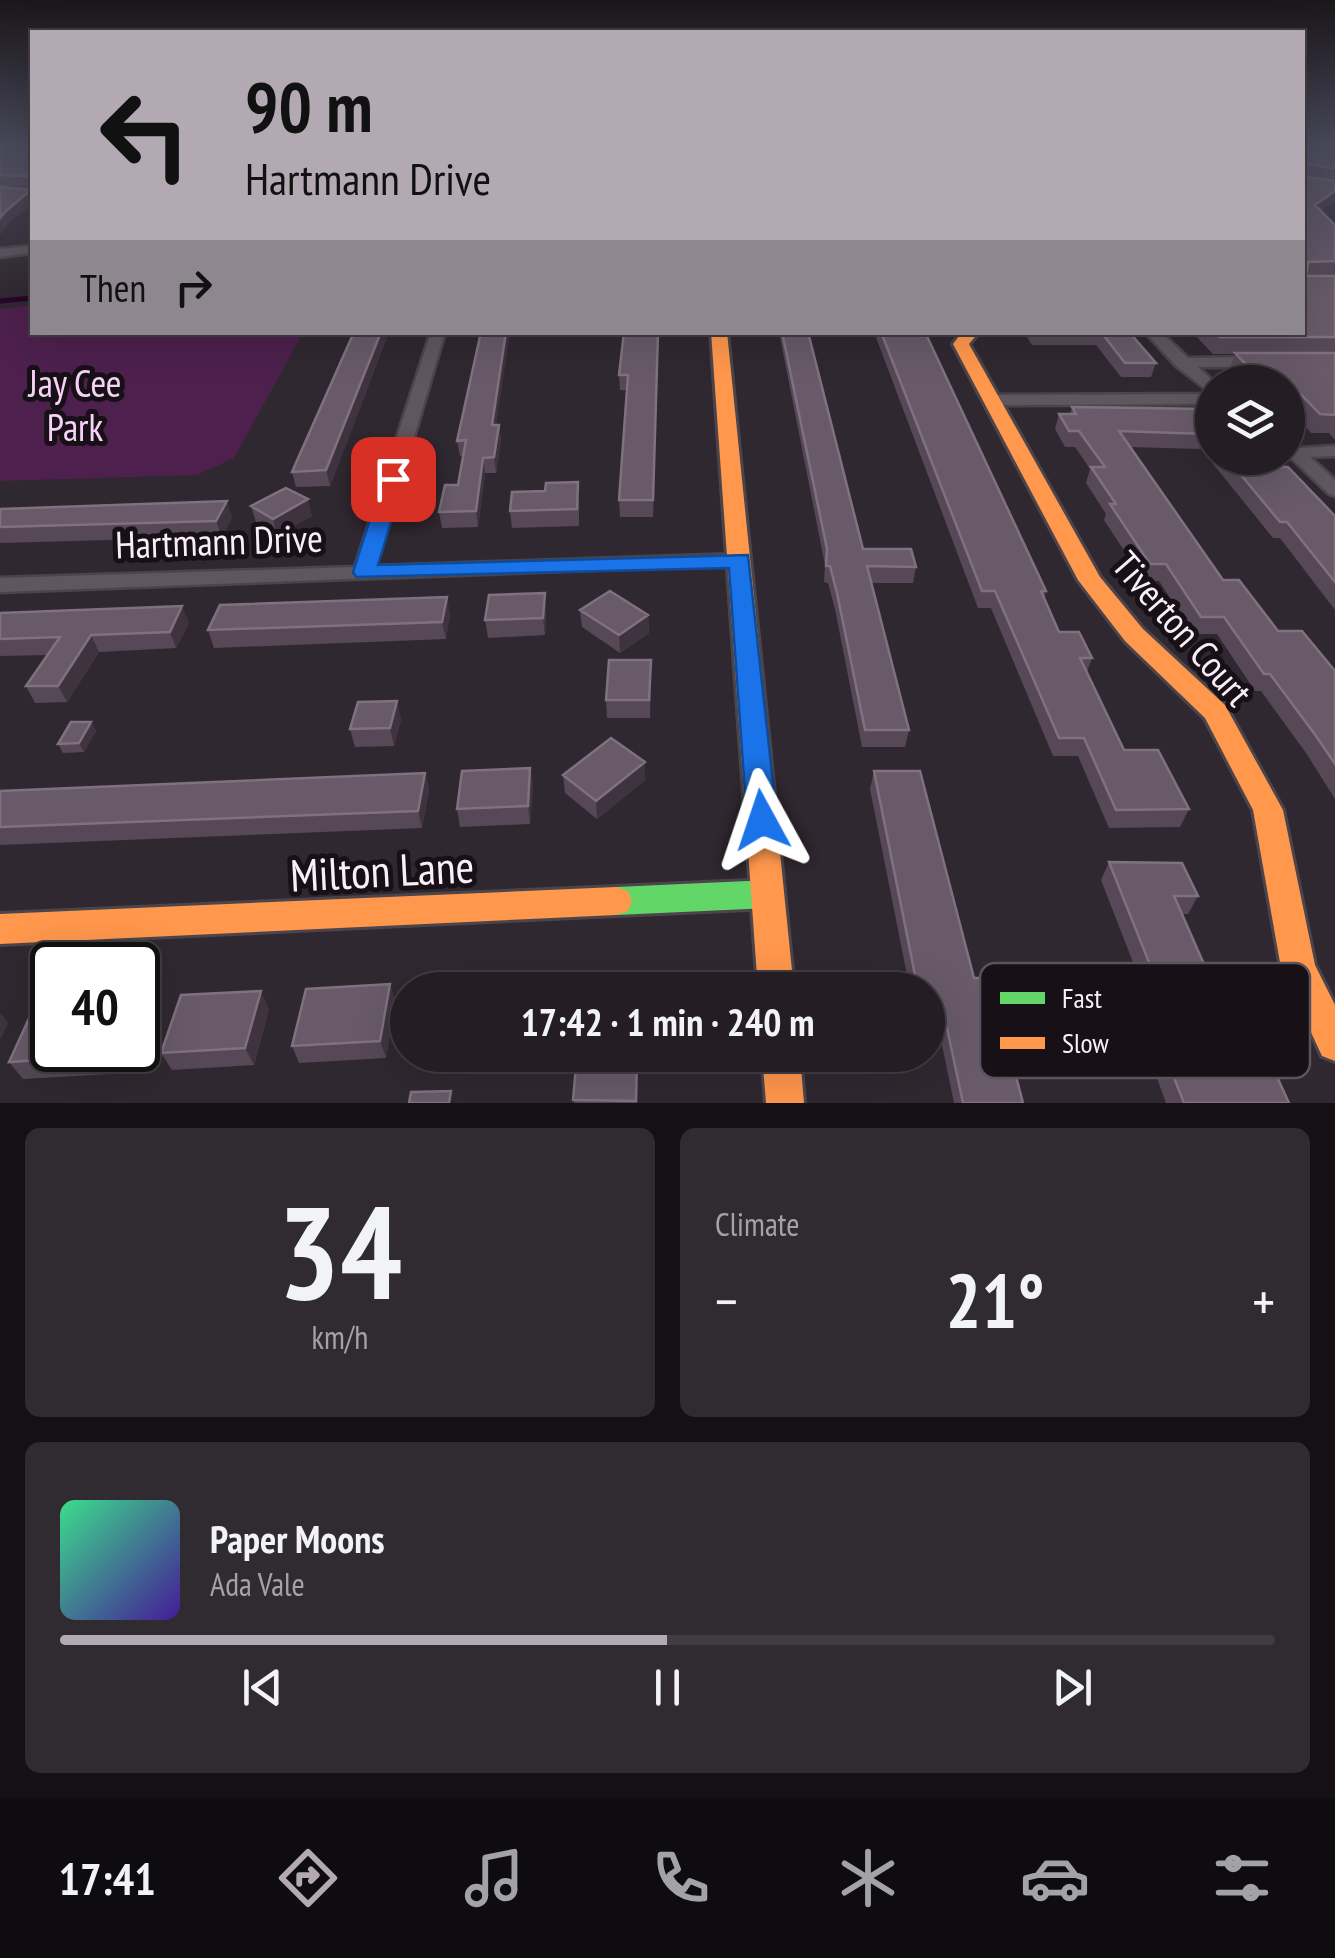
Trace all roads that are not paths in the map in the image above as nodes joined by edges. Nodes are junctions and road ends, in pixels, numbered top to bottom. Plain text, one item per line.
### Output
1 (30, 250) edge
2 (0, 253) edge
3 (437, 335) edge
4 (718, 335) edge
5 (969, 335) edge
6 (1155, 335) edge
7 (1277, 362) edge
8 (1181, 363) junction
9 (1195, 375) edge
10 (1195, 399) edge
11 (991, 400) junction
12 (1305, 450) edge
13 (1335, 451) edge
14 (1305, 462) edge
15 (1335, 490) edge
16 (740, 560) junction
17 (364, 572) junction
18 (0, 585) edge
19 (768, 894) junction
20 (0, 929) edge
21 (1297, 963) edge
22 (774, 972) edge
23 (1310, 992) edge
24 (1335, 1042) edge
25 (783, 1072) edge
26 (786, 1103) edge

1 - 2 street
3 - 17 street
4 - 16 street
5 - 11 street, Tiverton Court
6 - 8 street
7 - 8 street
8 - 9 street
10 - 11 street
11 - 21 street, Tiverton Court
12 - 13 street
14 - 15 street
16 - 17 street, Hartmann Drive
16 - 19 street
17 - 18 street, Hartmann Drive
19 - 20 street, Milton Lane
19 - 22 street
23 - 24 street, Tiverton Court
25 - 26 street

